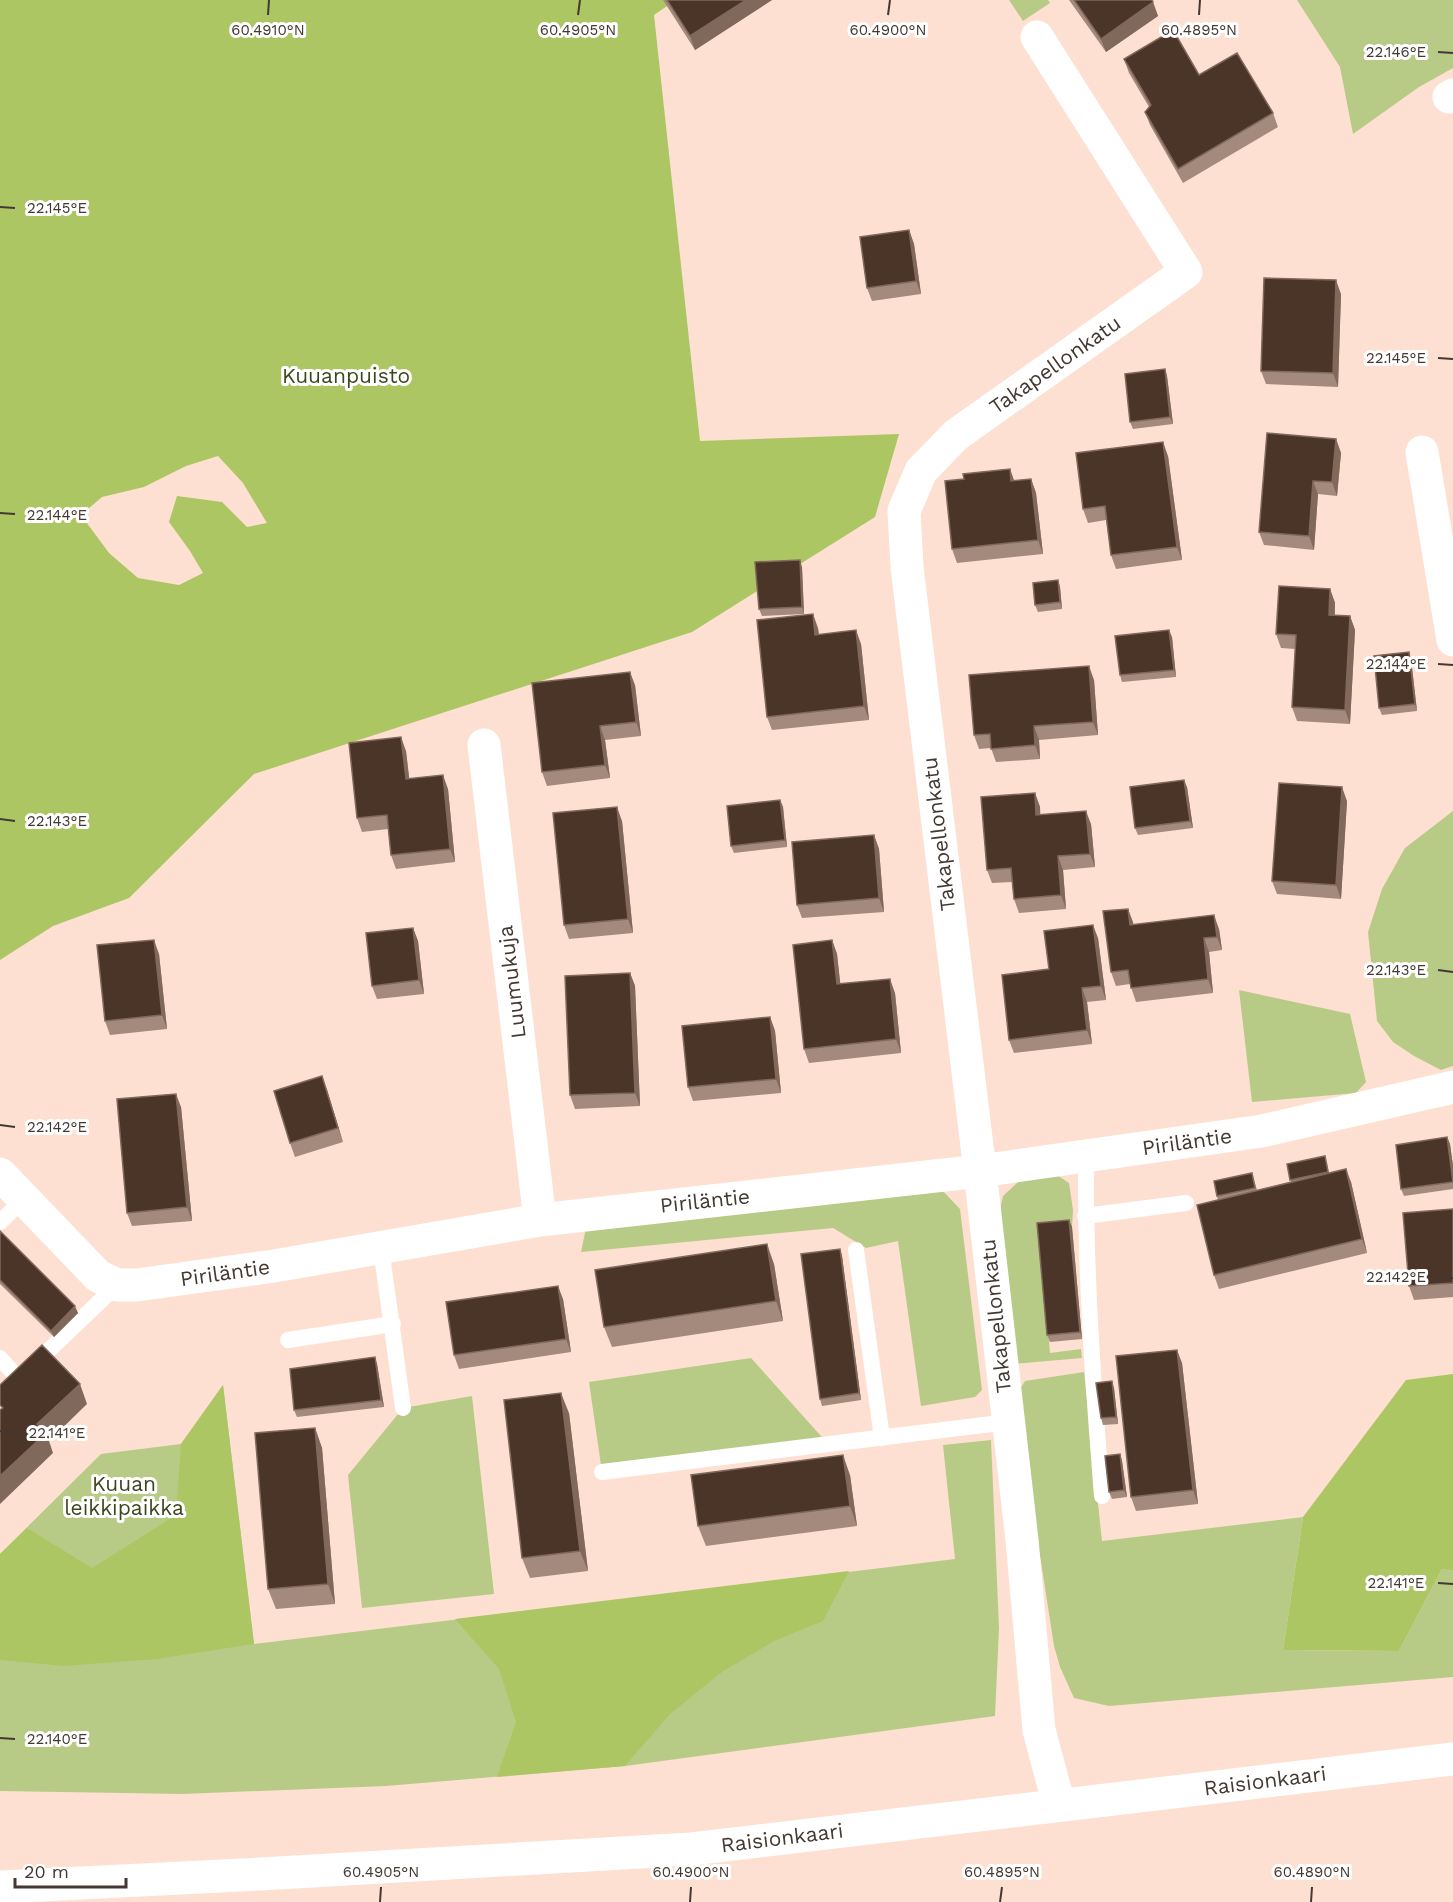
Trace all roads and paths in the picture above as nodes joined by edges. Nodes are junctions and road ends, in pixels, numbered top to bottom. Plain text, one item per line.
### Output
1 (1037, 37) dead end
2 (1422, 452) dead end
3 (1453, 640) edge
4 (484, 745) dead end
5 (1453, 1088) edge
6 (1086, 1156) junction
7 (980, 1171) junction
8 (0, 1174) edge
9 (24, 1199) junction
10 (1186, 1203) dead end
11 (1085, 1216) junction
12 (540, 1220) junction
13 (0, 1222) edge
14 (381, 1248) junction
15 (856, 1250) dead end
16 (117, 1285) junction
17 (393, 1324) junction
18 (288, 1340) dead end
19 (0, 1358) edge
20 (403, 1408) dead end
21 (1008, 1422) junction
22 (882, 1438) junction
23 (602, 1472) dead end
24 (1102, 1496) dead end
25 (1453, 1759) edge
26 (1059, 1805) junction
27 (0, 1887) edge

1 - 7 street, Takapellonkatu
2 - 3 street
4 - 12 street, Luumukuja
5 - 6 street, Piriläntie
6 - 7 street, Piriläntie
6 - 11 lane
7 - 12 street, Piriläntie
7 - 21 street, Takapellonkatu
8 - 9 street
9 - 13 lane
9 - 16 street
10 - 11 lane
11 - 24 lane
12 - 14 street, Piriläntie
14 - 16 street, Piriläntie
14 - 17 lane
15 - 22 lane
16 - 19 lane
17 - 18 lane
17 - 20 lane
21 - 22 lane
21 - 26 street, Takapellonkatu
22 - 23 lane
25 - 26 street, Raisionkaari
26 - 27 street, Raisionkaari

